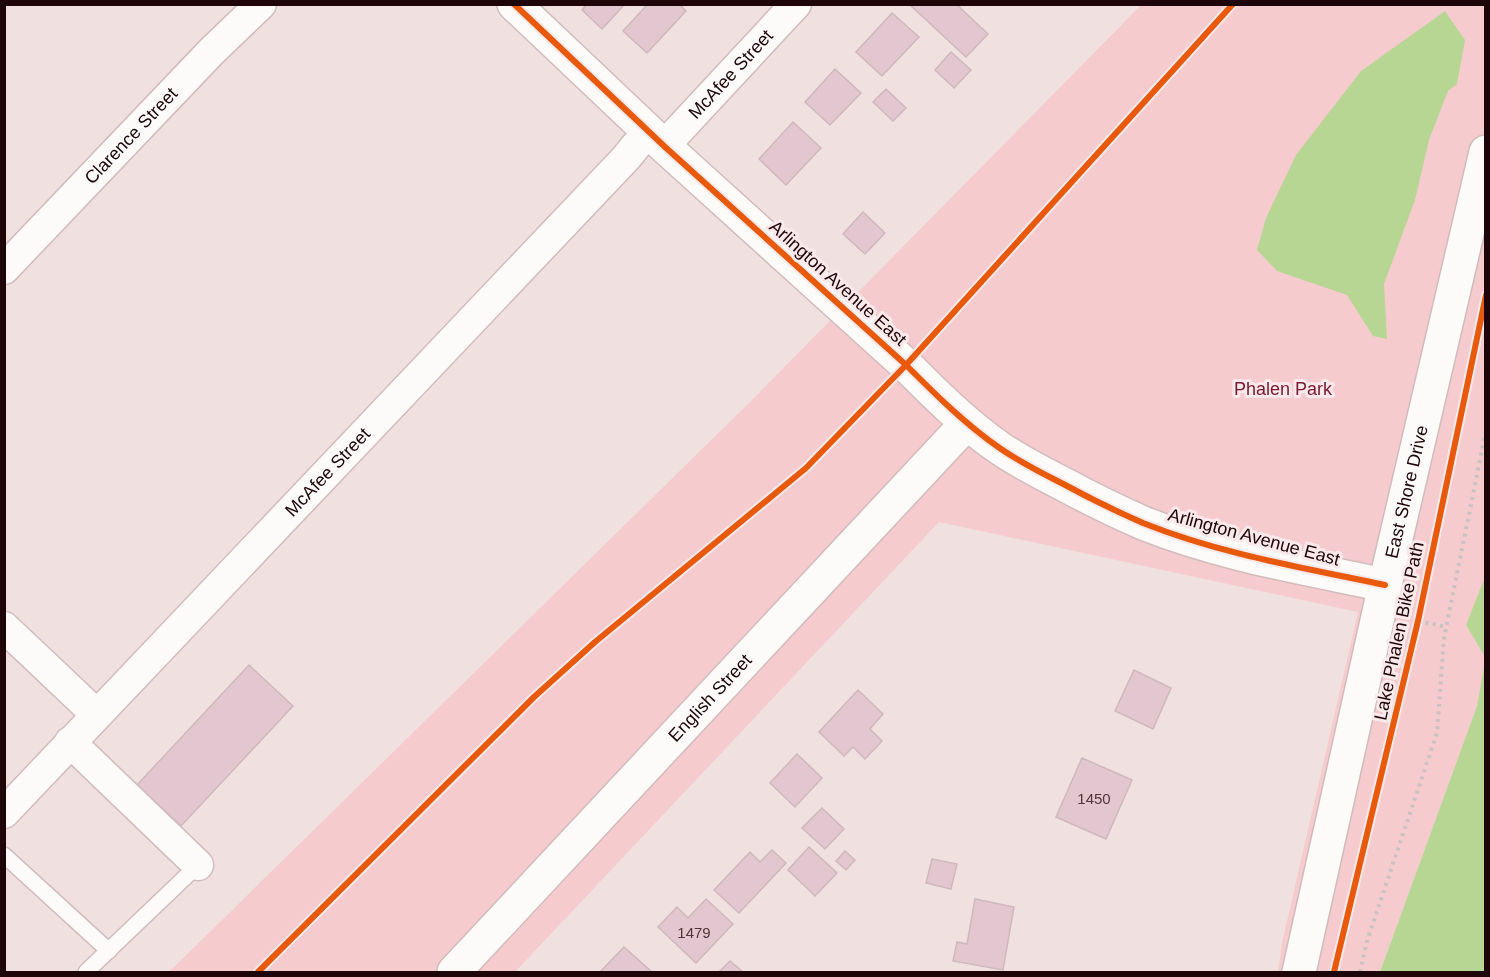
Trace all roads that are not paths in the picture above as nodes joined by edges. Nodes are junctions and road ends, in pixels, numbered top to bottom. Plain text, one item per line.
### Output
1 (261, 4) edge
2 (514, 4) edge
3 (796, 4) edge
4 (656, 138) junction
5 (1485, 152) edge
6 (4, 269) edge
7 (967, 423) junction
8 (1385, 585) junction
9 (4, 627) edge
10 (96, 714) junction
11 (70, 742) junction
12 (4, 813) edge
13 (4, 855) edge
14 (198, 865) joint
15 (109, 951) junction
16 (86, 972) edge
17 (454, 972) edge
18 (1299, 972) edge

1 - 6 street, Clarence Street
2 - 4 street, Arlington Avenue East
3 - 4 street, McAfee Street
4 - 7 street, Arlington Avenue East
4 - 10 street, McAfee Street
5 - 8 street, East Shore Drive
7 - 8 street, Arlington Avenue East
7 - 17 street, English Street
8 - 18 street, East Shore Drive
9 - 10 street
10 - 11 street, McAfee Street
11 - 12 street, McAfee Street
11 - 14 street
13 - 15 lane
14 - 15 lane
15 - 16 lane

